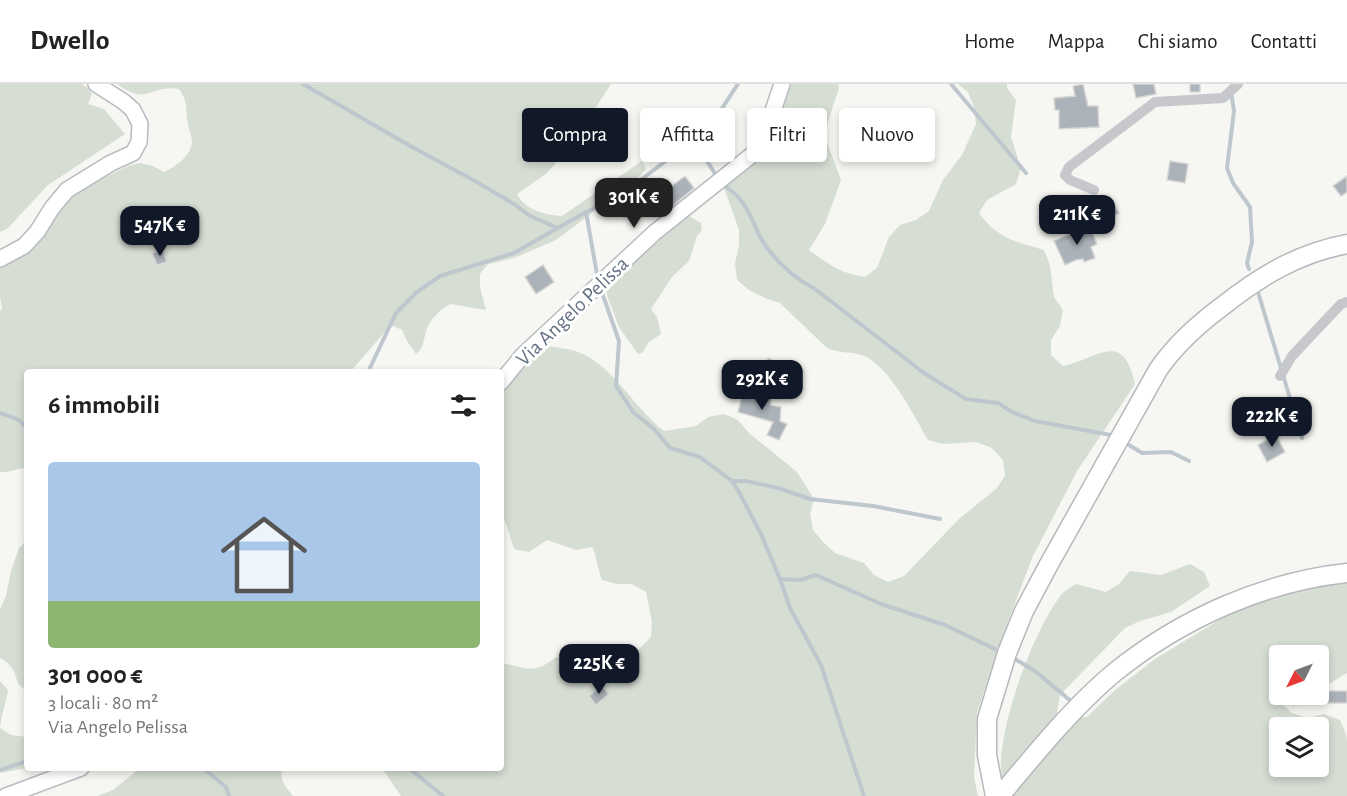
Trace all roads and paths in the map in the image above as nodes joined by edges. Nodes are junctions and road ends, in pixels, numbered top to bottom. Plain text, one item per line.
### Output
1 (96, 84) edge
2 (782, 84) edge
3 (1238, 84) edge
4 (1094, 190) dead end
5 (1347, 244) edge
6 (0, 259) edge
7 (1347, 302) edge
8 (1280, 376) dead end
9 (504, 378) edge
10 (1347, 573) edge
11 (73, 771) edge
12 (6, 796) edge
13 (995, 796) edge
14 (1000, 796) edge

1 - 6 street
2 - 9 street, Via Angelo Pelissa
3 - 4 street
5 - 13 highway
7 - 8 street
10 - 14 highway
11 - 12 street

